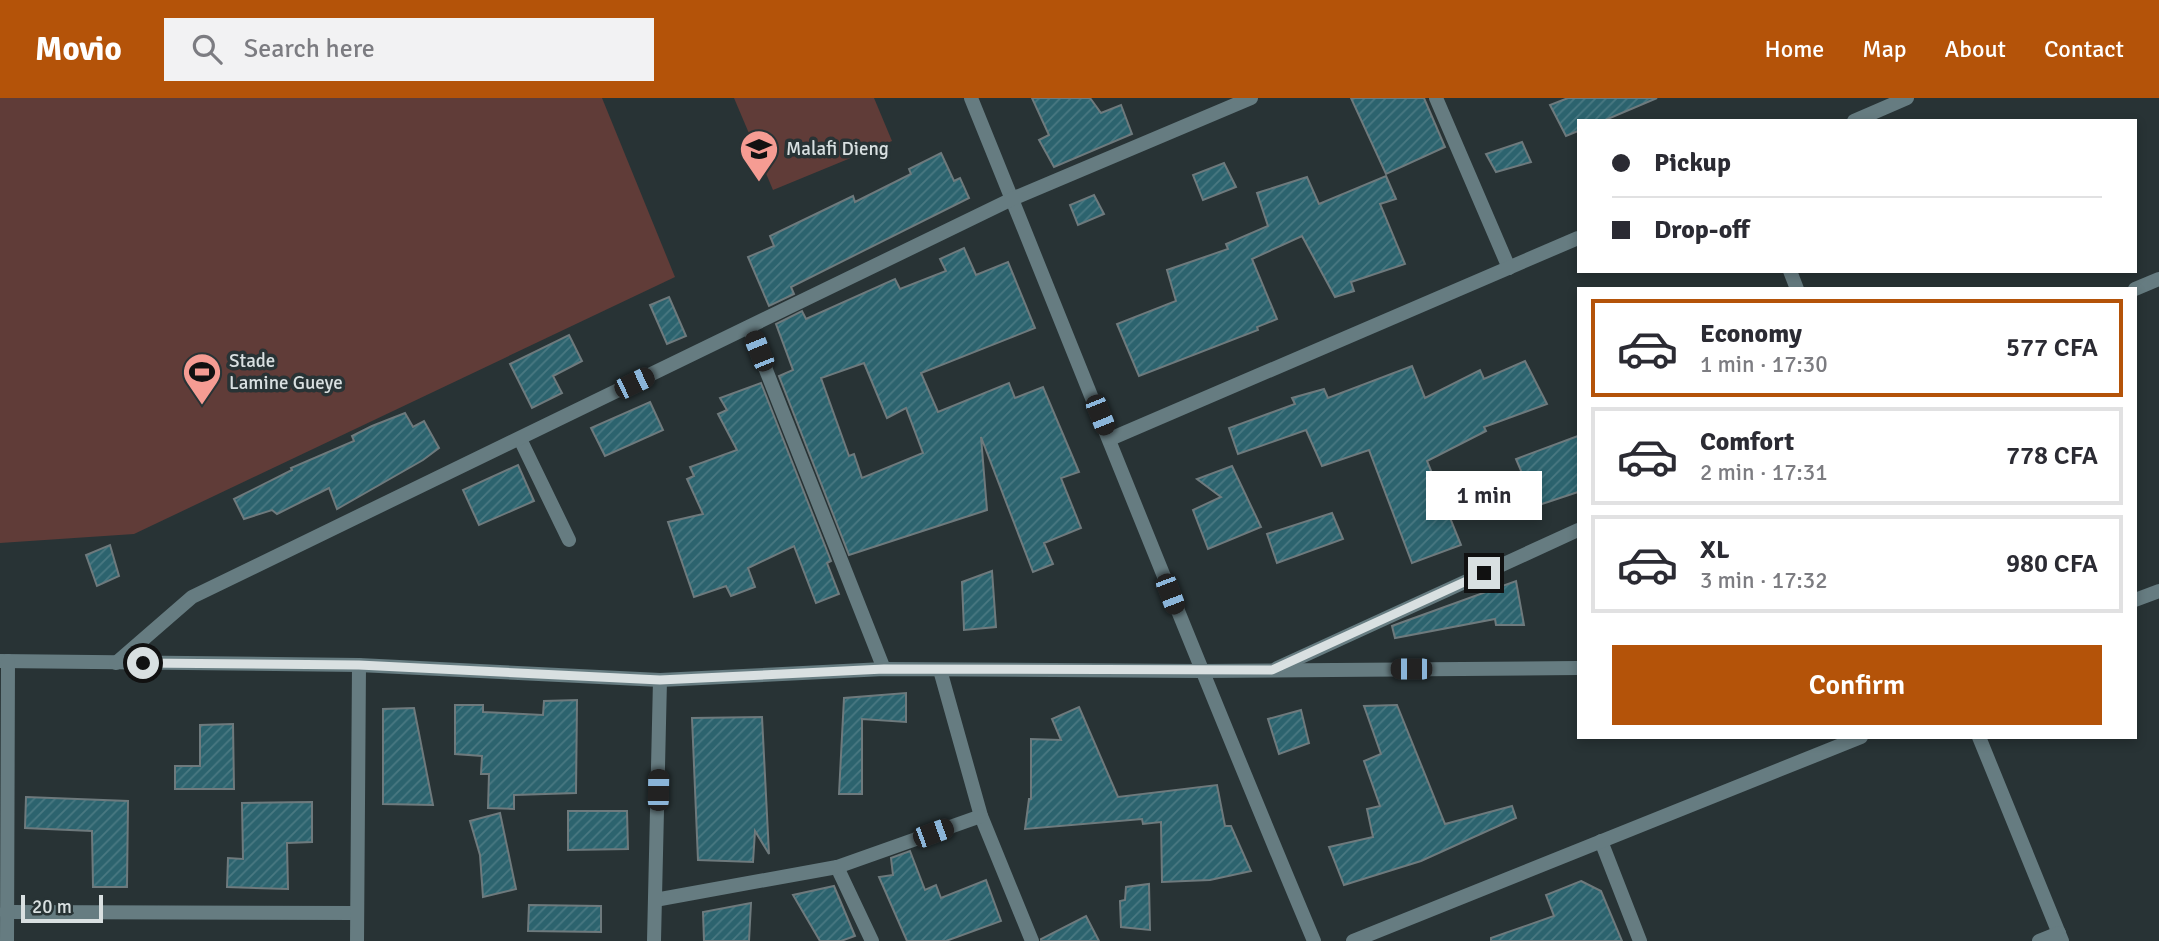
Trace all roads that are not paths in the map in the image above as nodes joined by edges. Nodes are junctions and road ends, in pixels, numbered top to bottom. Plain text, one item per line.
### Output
1 (971, 98) edge
2 (1251, 98) edge
3 (1436, 98) edge
4 (1907, 98) edge
5 (1859, 119) edge
6 (1012, 199) junction
7 (1577, 239) edge
8 (1509, 268) junction
9 (2159, 279) edge
10 (2137, 288) edge
11 (749, 327) junction
12 (520, 439) junction
13 (1110, 439) junction
14 (1577, 530) edge
15 (569, 540) dead end
16 (2159, 591) edge
17 (2137, 599) edge
18 (4, 661) edge
19 (116, 663) junction
20 (359, 665) junction
21 (1577, 668) edge
22 (884, 669) junction
23 (940, 670) junction
24 (1272, 670) junction
25 (1200, 671) junction
26 (660, 680) junction
27 (1856, 739) edge
28 (1980, 739) edge
29 (981, 816) junction
30 (1601, 841) junction
31 (837, 867) junction
32 (655, 900) junction
33 (6, 912) junction
34 (357, 913) junction
35 (2060, 937) edge
36 (7, 941) edge
37 (357, 941) edge
38 (654, 941) edge
39 (872, 941) edge
40 (1032, 941) edge
41 (1314, 941) edge
42 (1353, 941) edge
43 (1640, 941) edge
44 (2039, 941) edge

1 - 6 street
2 - 6 street
3 - 8 street
4 - 5 street
6 - 11 street
6 - 13 street
7 - 8 street
8 - 13 street
9 - 10 street
11 - 12 street
11 - 22 street
12 - 15 street
12 - 19 street
13 - 25 street
14 - 24 street
16 - 17 street
18 - 19 street
18 - 33 street
19 - 20 street
20 - 26 street
20 - 34 street
21 - 24 street
22 - 23 street
22 - 26 street
23 - 25 street
23 - 29 street
24 - 25 street
25 - 41 street
26 - 32 street
27 - 30 street
28 - 35 street
29 - 31 street
29 - 40 street
30 - 42 street
30 - 43 street
31 - 32 street
31 - 39 street
32 - 38 street
33 - 34 street
33 - 36 street
34 - 37 street
35 - 44 street

